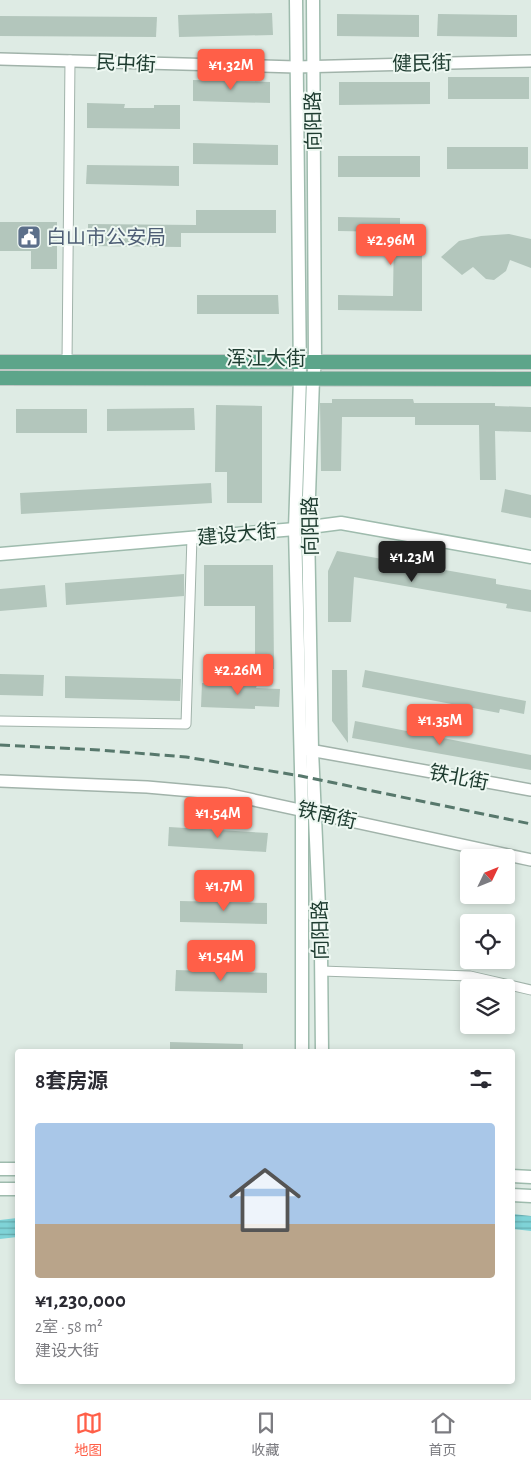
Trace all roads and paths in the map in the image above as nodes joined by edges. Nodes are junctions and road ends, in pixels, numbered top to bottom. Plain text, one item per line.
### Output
1 (296, 0) edge
2 (313, 0) edge
3 (0, 59) edge
4 (70, 60) junction
5 (531, 61) edge
6 (312, 66) junction
7 (296, 67) junction
8 (0, 362) edge
9 (67, 362) junction
10 (531, 362) edge
11 (300, 363) junction
12 (315, 363) junction
13 (0, 378) edge
14 (306, 378) junction
15 (531, 379) edge
16 (308, 525) junction
17 (295, 529) junction
18 (192, 538) junction
19 (0, 554) edge
20 (531, 557) edge
21 (0, 720) edge
22 (299, 749) junction
23 (312, 750) junction
24 (0, 781) edge
25 (531, 790) edge
26 (302, 809) junction
27 (316, 813) junction
28 (531, 860) edge
29 (321, 971) junction
30 (531, 990) edge
31 (302, 1049) edge
32 (322, 1049) edge
33 (0, 1169) edge
34 (15, 1169) edge
35 (515, 1176) edge
36 (531, 1177) edge
37 (0, 1189) edge
38 (15, 1189) edge
39 (515, 1195) edge
40 (531, 1196) edge

1 - 7 main road, 向阳路
2 - 6 main road, 向阳路
3 - 4 street, 民中街
4 - 7 street, 民中街
4 - 9 street
5 - 6 street, 健民街
6 - 7 street, 民中街
6 - 12 main road, 向阳路
7 - 11 main road, 向阳路
8 - 9 main road, 浑江大街
9 - 11 main road, 浑江大街
10 - 12 main road, 浑江大街
11 - 12 main road, 浑江大街
11 - 14 main road, 向阳路
12 - 14 main road, 向阳路
13 - 14 main road, 浑江大街
14 - 15 main road, 浑江大街
14 - 16 main road, 向阳路
14 - 17 main road, 向阳路
16 - 17 main road, 建设大街
16 - 20 main road, 建设大街
16 - 23 main road, 向阳路
17 - 18 main road, 建设大街
17 - 22 main road, 向阳路
18 - 19 main road, 建设大街
18 - 21 street
22 - 23 street, 铁北街
22 - 26 main road, 向阳路
23 - 25 street, 铁北街
23 - 27 main road, 向阳路
24 - 26 street, 铁南街
26 - 27 street, 铁南街
26 - 31 main road, 向阳路
27 - 28 street, 铁南街
27 - 29 main road, 向阳路
29 - 30 street
29 - 32 main road, 向阳路
33 - 34 main road
35 - 36 main road
37 - 38 main road
39 - 40 main road

